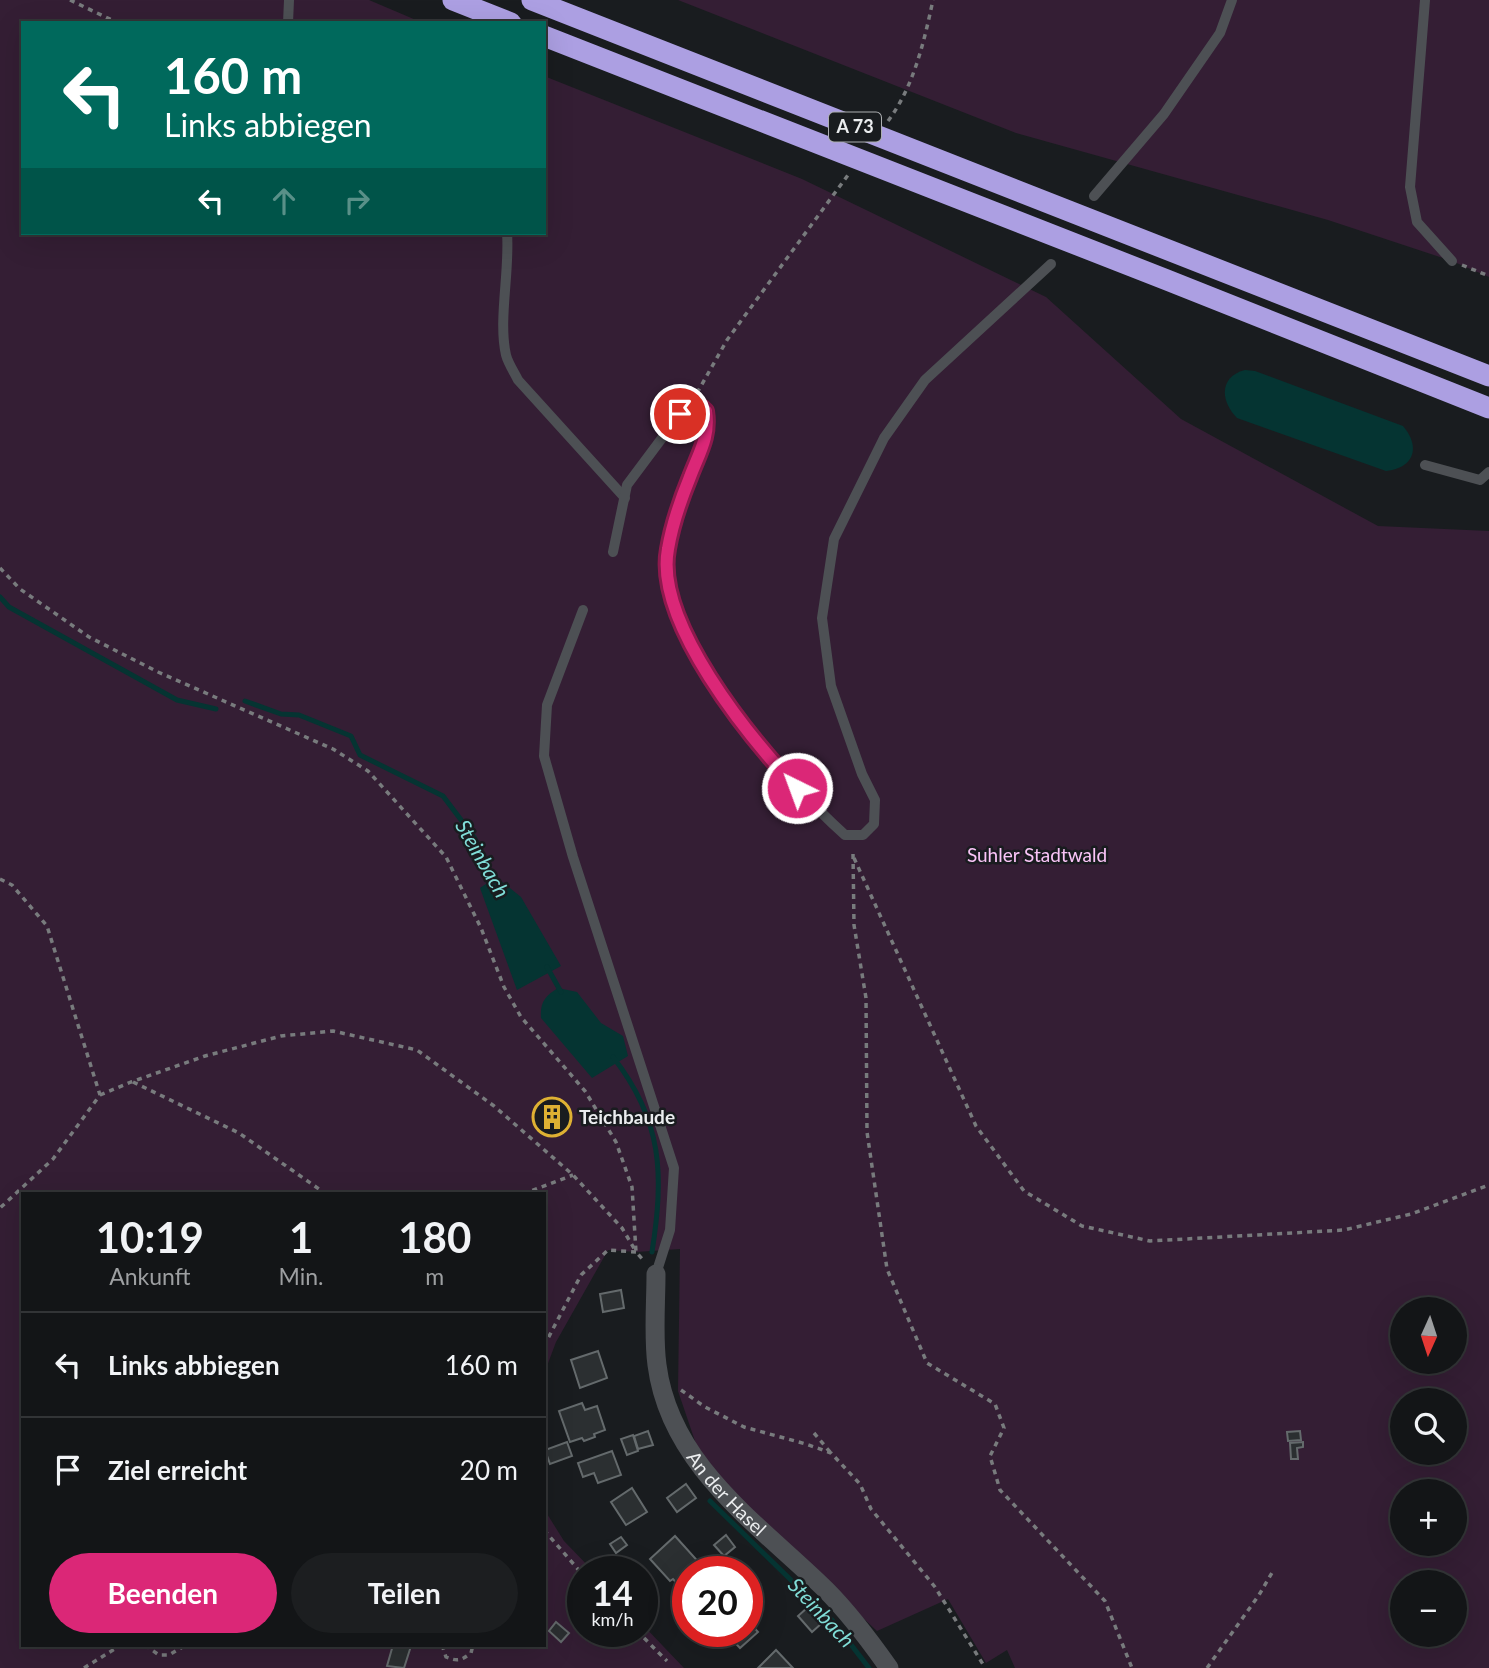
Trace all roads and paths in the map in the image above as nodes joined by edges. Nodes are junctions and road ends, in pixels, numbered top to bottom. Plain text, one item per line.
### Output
1 (69, 0) edge
2 (289, 0) edge
3 (453, 0) edge
4 (532, 0) edge
5 (933, 0) edge
6 (1232, 0) edge
7 (1425, 0) edge
8 (114, 21) edge
9 (288, 21) edge
10 (507, 21) edge
11 (546, 37) edge
12 (882, 128) dead end
13 (849, 173) dead end
14 (1094, 196) dead end
15 (507, 235) edge
16 (1452, 261) joint
17 (1051, 264) dead end
18 (1489, 276) edge
19 (1489, 376) edge
20 (1489, 408) edge
21 (680, 414) junction
22 (1425, 465) dead end
23 (1489, 472) edge
24 (625, 498) junction
25 (613, 552) dead end
26 (0, 568) edge
27 (583, 610) dead end
28 (845, 835) junction
29 (853, 854) junction
30 (0, 879) edge
31 (131, 1082) junction
32 (100, 1096) junction
33 (573, 1175) junction
34 (1489, 1185) edge
35 (323, 1192) edge
36 (528, 1192) edge
37 (0, 1208) edge
38 (636, 1252) junction
39 (656, 1274) junction
40 (546, 1342) edge
41 (659, 1375) junction
42 (814, 1433) dead end
43 (831, 1453) junction
44 (546, 1532) edge
45 (567, 1557) edge
46 (1273, 1571) dead end
47 (118, 1647) edge
48 (148, 1647) edge
49 (183, 1647) edge
50 (443, 1647) edge
51 (472, 1647) edge
52 (653, 1647) edge
53 (667, 1661) dead end
54 (984, 1666) dead end
55 (85, 1668) edge
56 (890, 1668) edge
57 (1132, 1668) edge
58 (1207, 1668) edge

1 - 8 path
2 - 9 lane
3 - 10 highway
4 - 19 highway, A 73
5 - 12 path
6 - 14 lane
7 - 16 lane
11 - 20 highway, A 73
13 - 21 path
15 - 24 lane
16 - 18 path
17 - 28 lane
21 - 24 lane
21 - 28 lane
22 - 23 lane
24 - 25 lane
26 - 38 path
27 - 39 lane
28 - 29 path
29 - 34 path
29 - 57 path
30 - 32 path
31 - 32 path
31 - 33 path
31 - 35 path
32 - 37 path
33 - 36 path
33 - 38 path
38 - 39 path
38 - 40 path
39 - 41 street, An der Hasel
41 - 43 path
41 - 56 street, An der Hasel
42 - 43 path
43 - 54 path
44 - 45 path
46 - 58 path
47 - 55 path
48 - 49 path
50 - 51 path
52 - 53 path

